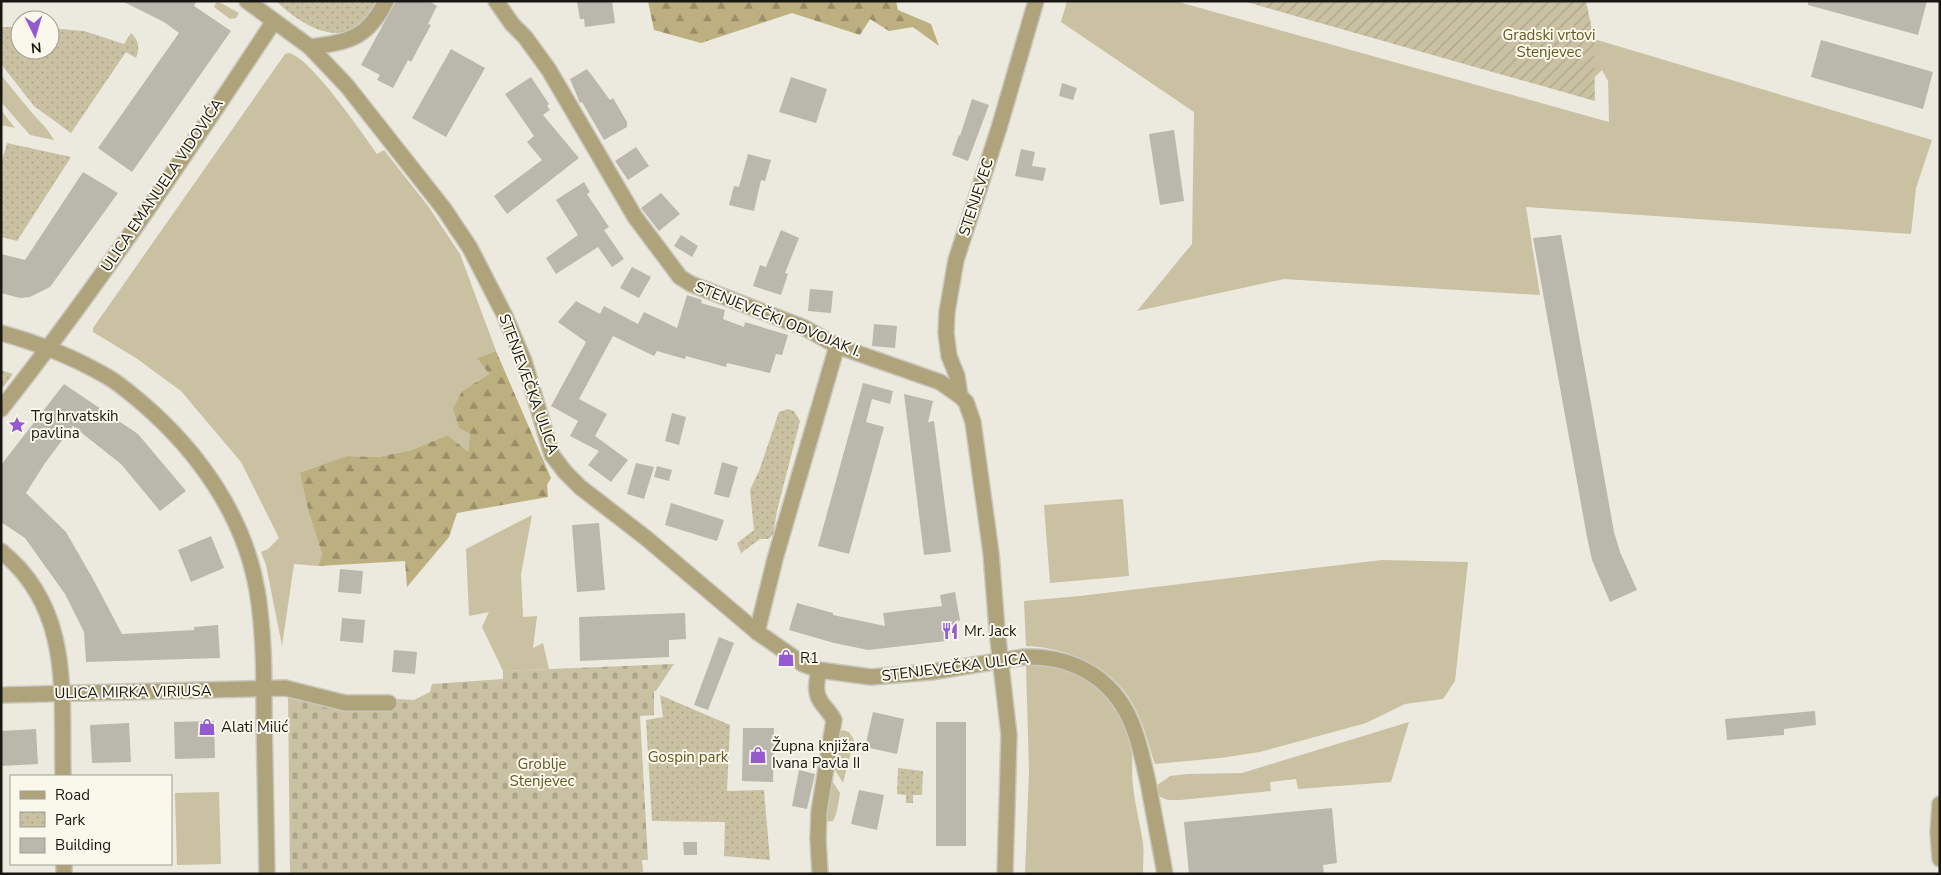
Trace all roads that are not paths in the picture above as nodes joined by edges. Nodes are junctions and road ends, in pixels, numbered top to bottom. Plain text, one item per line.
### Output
1 (247, 1) edge
2 (386, 1) edge
3 (496, 1) edge
4 (1036, 1) edge
5 (274, 21) junction
6 (310, 46) junction
7 (1, 333) edge
8 (837, 346) junction
9 (48, 348) junction
10 (960, 396) junction
11 (1, 409) edge
12 (1, 551) edge
13 (757, 632) junction
14 (1000, 662) junction
15 (819, 670) junction
16 (264, 689) junction
17 (61, 694) junction
18 (1, 695) edge
19 (389, 703) dead end
20 (63, 775) edge
21 (1940, 804) edge
22 (1940, 859) edge
23 (267, 874) edge
24 (820, 874) edge
25 (1005, 874) edge
26 (1165, 874) edge

1 - 5 street, STENJEVEČKA ULICA
2 - 6 street
3 - 8 street, STENJEVEČKI ODVOJAK I.
4 - 10 street, STENJEVEC
5 - 6 street, STENJEVEČKA ULICA
5 - 9 street, ULICA EMANUELA VIDOVIĆA
6 - 13 street, STENJEVEČKA ULICA
7 - 9 street
8 - 10 street, STENJEVEČKI ODVOJAK I.
8 - 13 street
9 - 11 street
9 - 16 street
10 - 14 street, STENJEVEC
12 - 17 street
13 - 15 street, STENJEVEČKA ULICA
14 - 15 street, STENJEVEČKA ULICA
14 - 25 street, STENJEVEC
14 - 26 street, STENJEVEČKA ULICA
15 - 24 street
16 - 17 street, ULICA MIRKA VIRIUSA
16 - 19 street, ULICA MIRKA VIRIUSA
16 - 23 street
17 - 18 street, ULICA MIRKA VIRIUSA
17 - 20 street
21 - 22 street

